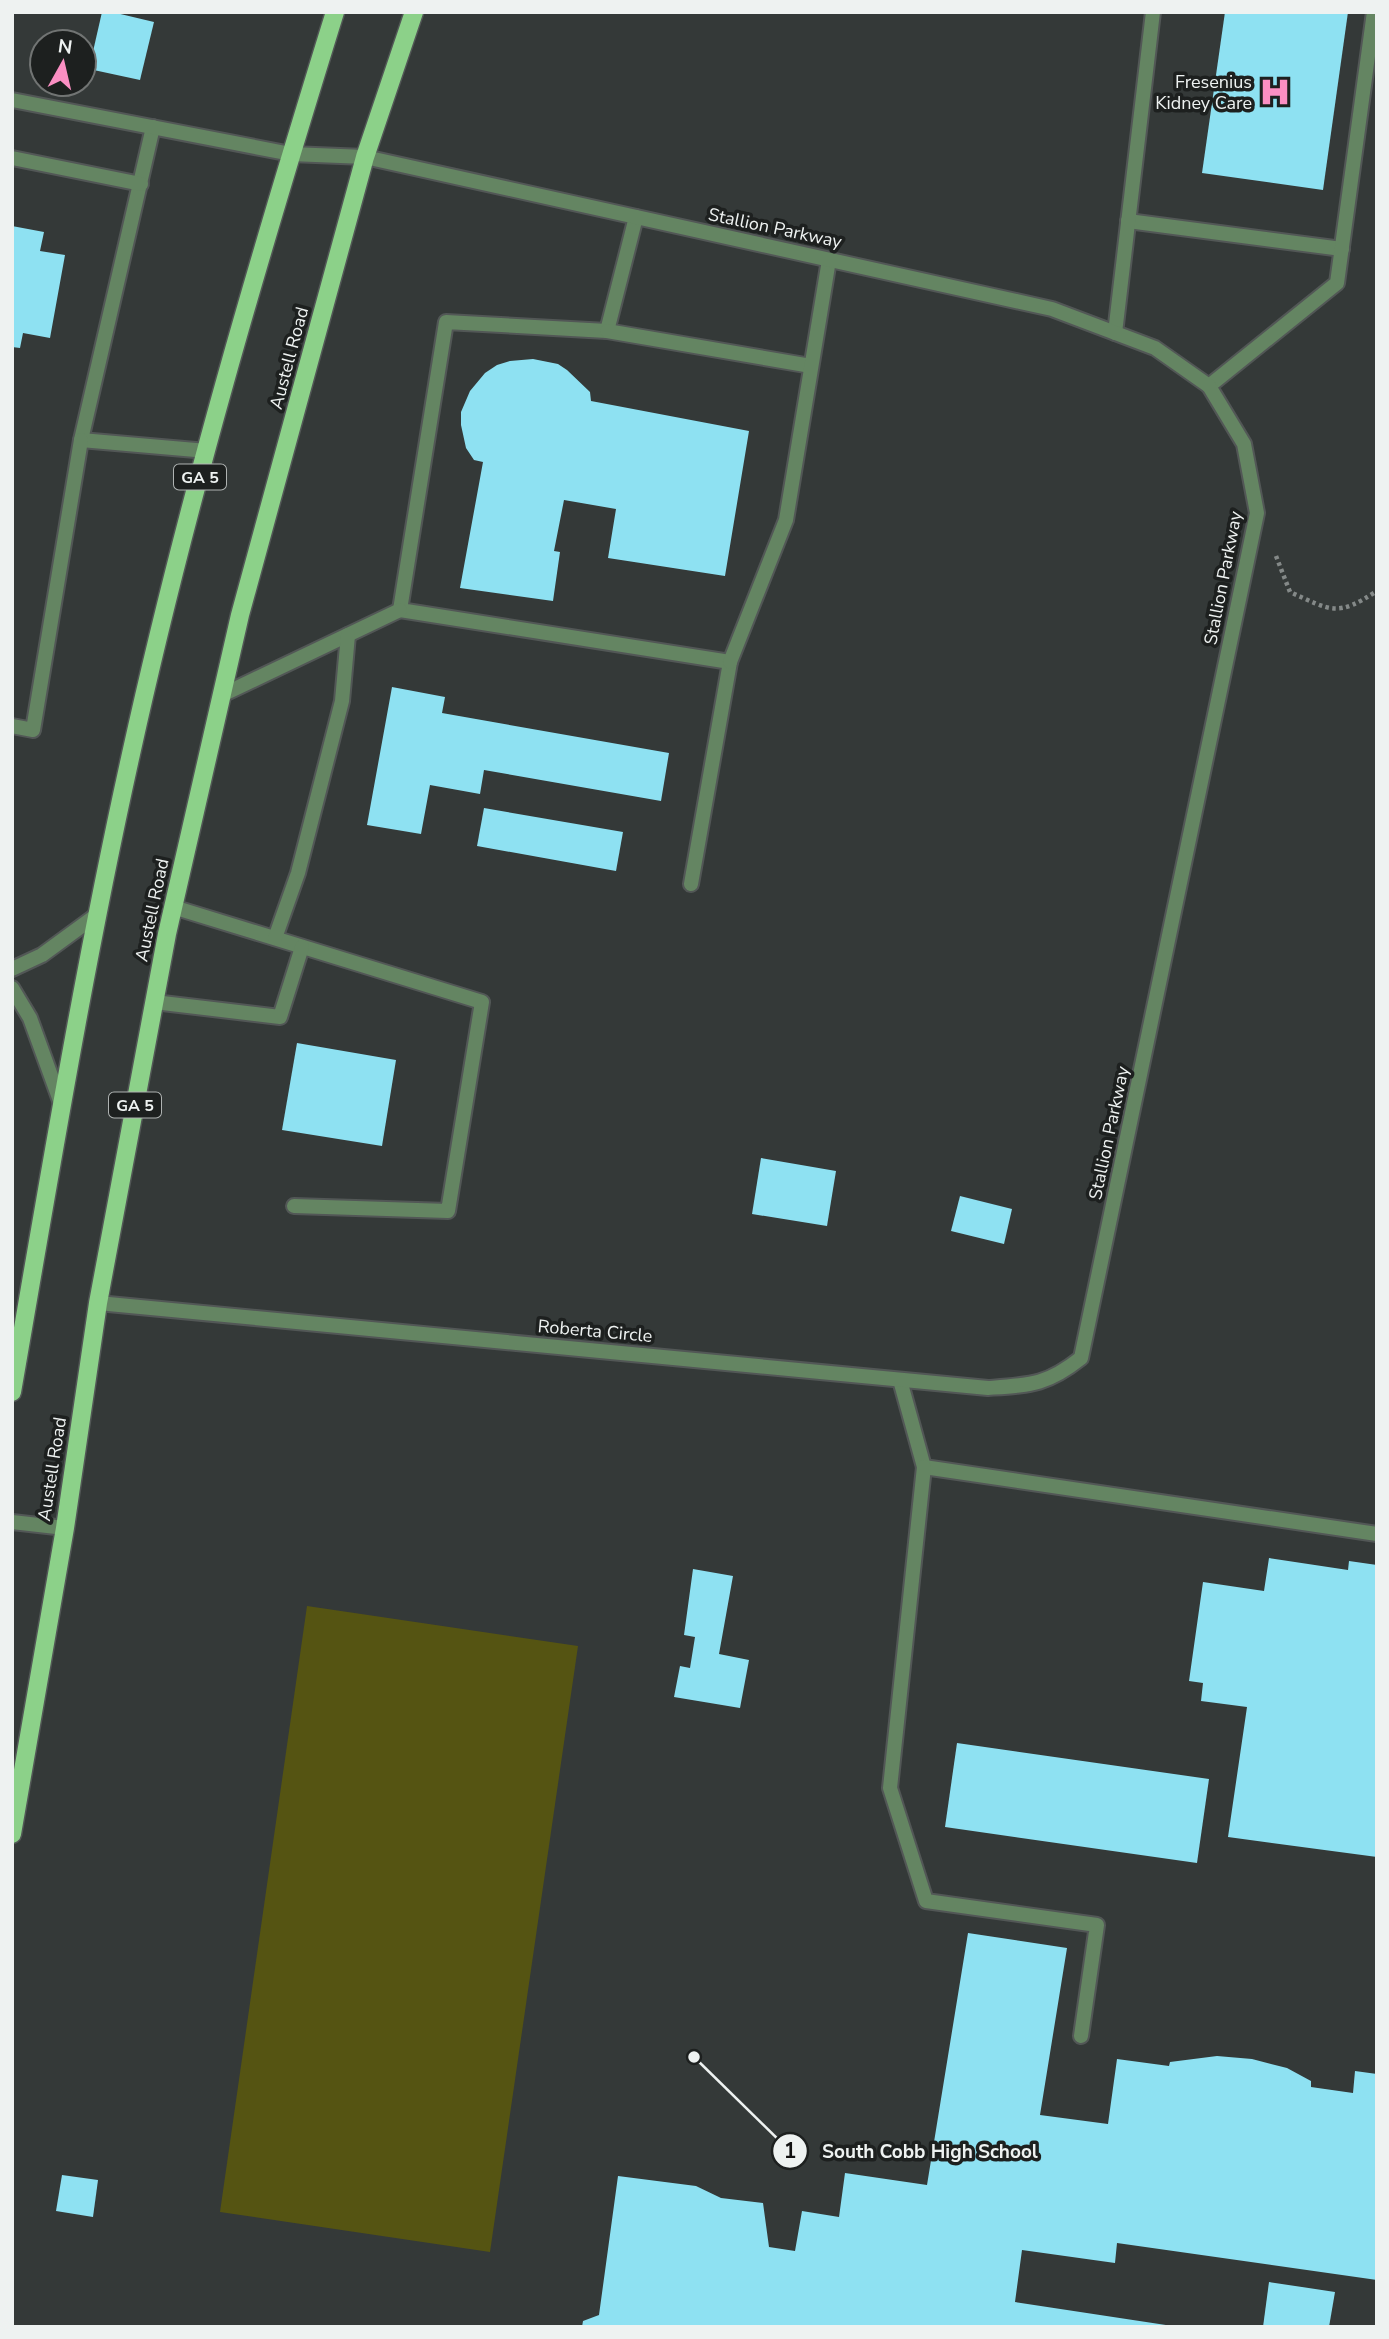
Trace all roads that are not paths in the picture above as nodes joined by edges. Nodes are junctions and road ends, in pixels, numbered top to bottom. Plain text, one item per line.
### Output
1 (335, 12) edge
2 (414, 12) edge
3 (1153, 12) edge
4 (1374, 12) edge
5 (12, 100) edge
6 (153, 127) junction
7 (291, 154) junction
8 (365, 157) junction
9 (12, 159) edge
10 (141, 184) junction
11 (636, 218) junction
12 (1128, 221) junction
13 (1342, 249) junction
14 (830, 260) junction
15 (607, 331) junction
16 (1115, 333) junction
17 (811, 366) junction
18 (1209, 386) junction
19 (81, 440) junction
20 (207, 451) junction
21 (400, 610) junction
22 (348, 635) junction
23 (730, 662) junction
24 (222, 695) junction
25 (12, 726) edge
26 (691, 884) dead end
27 (173, 907) junction
28 (98, 914) junction
29 (275, 939) junction
30 (302, 947) junction
31 (12, 969) edge
32 (12, 988) edge
33 (154, 1002) junction
34 (62, 1106) junction
35 (294, 1206) dead end
36 (99, 1304) junction
37 (1081, 1358) joint
38 (900, 1380) junction
39 (12, 1392) edge
40 (924, 1467) junction
41 (12, 1522) edge
42 (65, 1528) junction
43 (1377, 1534) edge
44 (12, 1834) edge
45 (1081, 2036) dead end

1 - 7 main road, GA 5
2 - 8 main road, Austell Road / GA 5
3 - 12 street
4 - 13 street
5 - 6 street, Stallion Parkway
6 - 7 street, Stallion Parkway
6 - 10 street
7 - 8 street, Stallion Parkway
7 - 20 main road, GA 5
8 - 11 street, Stallion Parkway
8 - 24 main road, Austell Road / GA 5
9 - 10 street
10 - 19 street
11 - 14 street, Stallion Parkway
11 - 15 street
12 - 13 street
12 - 16 street
13 - 18 street
14 - 16 street, Stallion Parkway
14 - 17 street
15 - 17 street
15 - 21 street
16 - 18 street, Stallion Parkway
17 - 23 street
18 - 37 street, Stallion Parkway
19 - 20 street
19 - 25 street
20 - 28 main road, GA 5
21 - 22 street
21 - 23 street
22 - 24 street
22 - 29 street
23 - 26 street
24 - 27 main road, Austell Road / GA 5
27 - 29 street
27 - 33 main road, Austell Road / GA 5
28 - 31 street
28 - 34 main road, GA 5
29 - 30 street
30 - 33 street
30 - 35 street
32 - 34 street
33 - 36 main road, Austell Road / GA 5
34 - 39 main road, GA 5
36 - 38 street, Roberta Circle
36 - 42 main road, Austell Road / GA 5
37 - 38 street, Roberta Circle
38 - 40 street
40 - 43 street
40 - 45 street
41 - 42 street
42 - 44 main road, Austell Road / GA 5

